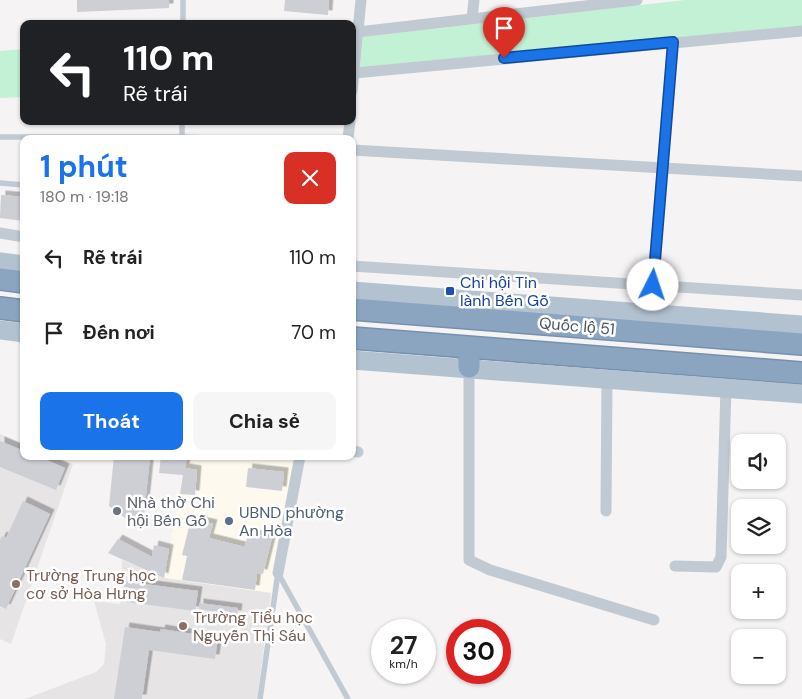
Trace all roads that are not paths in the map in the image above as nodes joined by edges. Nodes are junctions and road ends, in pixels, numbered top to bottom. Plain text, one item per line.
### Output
1 (183, 0) edge
2 (361, 0) edge
3 (474, 0) edge
4 (637, 0) edge
5 (587, 3) edge
6 (472, 18) junction
7 (183, 20) edge
8 (802, 31) edge
9 (358, 32) junction
10 (673, 42) junction
11 (356, 52) edge
12 (356, 73) edge
13 (0, 137) edge
14 (20, 137) edge
15 (356, 150) edge
16 (662, 167) junction
17 (802, 176) edge
18 (0, 183) edge
19 (20, 185) edge
20 (0, 233) edge
21 (20, 236) edge
22 (0, 262) edge
23 (20, 264) edge
24 (356, 266) edge
25 (0, 279) edge
26 (20, 282) edge
27 (653, 285) junction
28 (356, 291) edge
29 (802, 295) edge
30 (0, 308) edge
31 (356, 309) edge
32 (20, 310) edge
33 (650, 314) junction
34 (802, 325) edge
35 (0, 330) edge
36 (20, 332) edge
37 (356, 339) edge
38 (802, 344) edge
39 (469, 358) junction
40 (356, 360) edge
41 (802, 373) edge
42 (607, 378) junction
43 (726, 388) junction
44 (802, 394) edge
45 (299, 460) edge
46 (606, 510) dead end
47 (675, 566) dead end
48 (278, 573) junction
49 (654, 620) dead end
50 (260, 699) edge
51 (348, 699) edge

1 - 7 lane
2 - 9 street
3 - 6 street
4 - 5 street
5 - 6 street
6 - 9 street
8 - 10 street
9 - 11 street
10 - 12 street
10 - 16 street
13 - 14 lane
15 - 16 street
16 - 17 street
16 - 27 street
18 - 19 lane
20 - 21 street
22 - 23 main road
24 - 27 street
25 - 26 highway
27 - 29 street
27 - 33 street
28 - 33 main road, Quốc lộ 51
30 - 32 highway
31 - 38 highway, Quốc lộ 51
33 - 34 main road, Quốc lộ 51
35 - 36 main road
37 - 39 highway, Quốc lộ 51
39 - 40 main road, Quốc lộ 51
39 - 41 highway, Quốc lộ 51
39 - 42 main road, Quốc lộ 51
39 - 49 street
42 - 43 main road, Quốc lộ 51
42 - 46 street
43 - 44 main road, Quốc lộ 51
43 - 47 street
45 - 48 street
48 - 50 lane
48 - 51 lane

